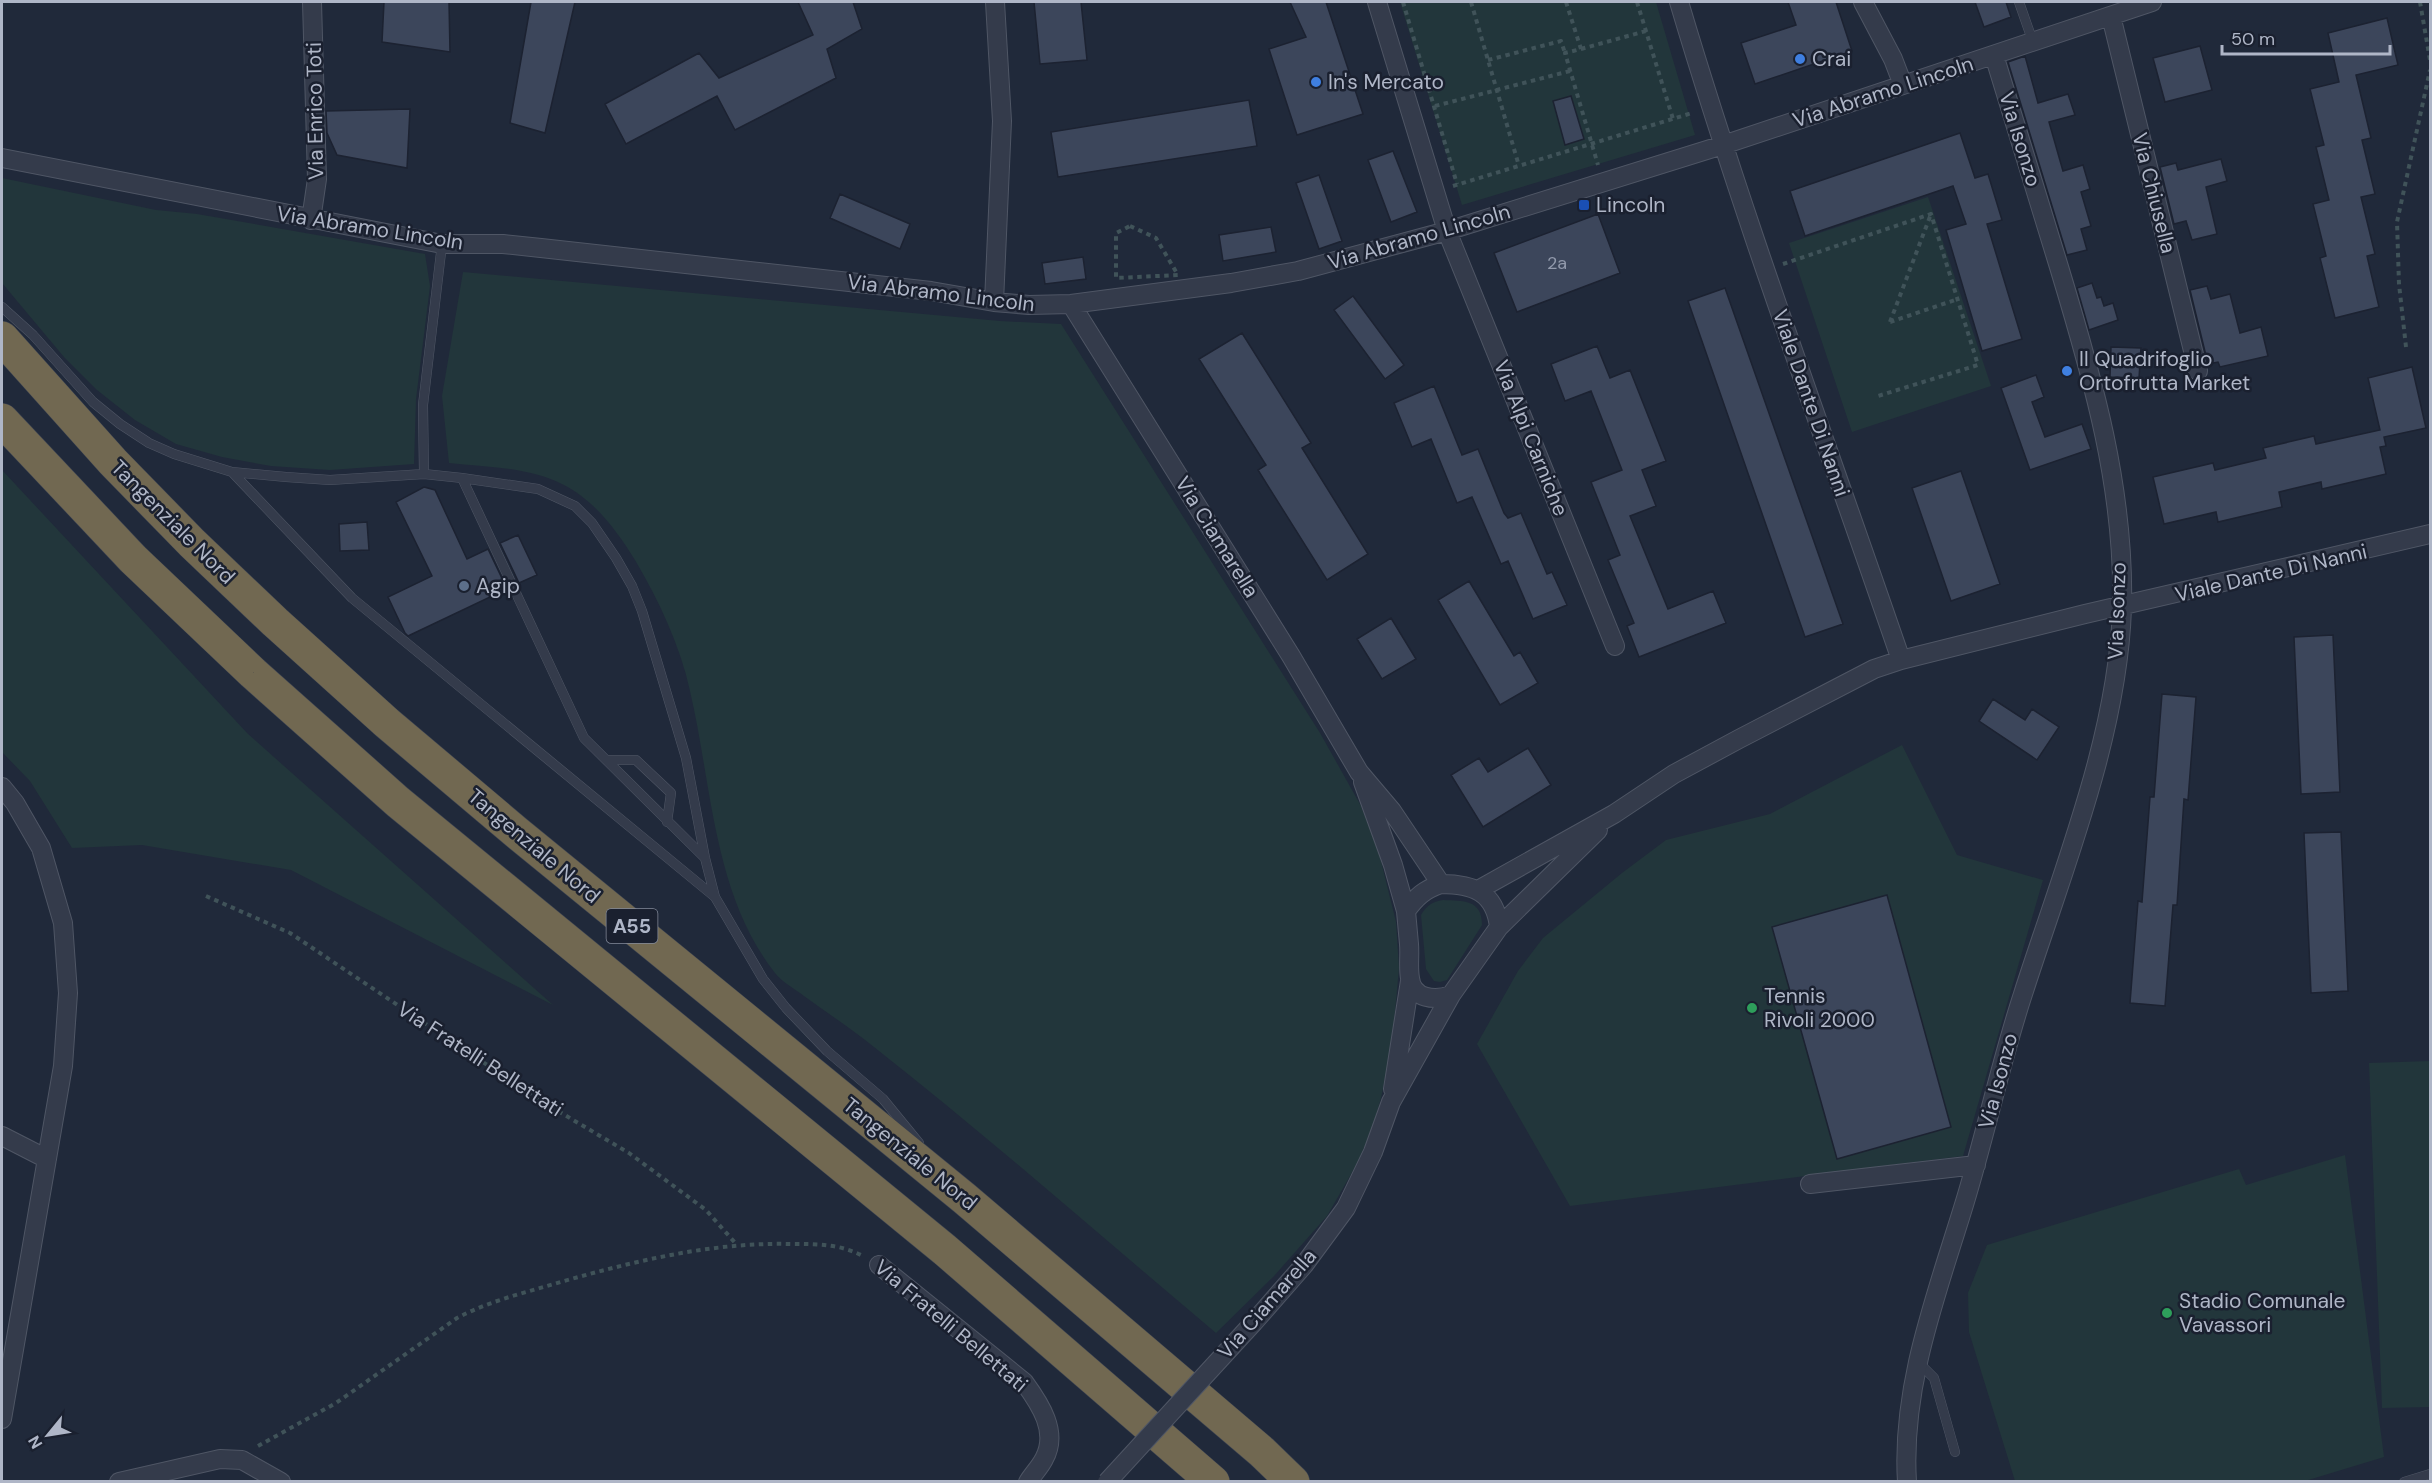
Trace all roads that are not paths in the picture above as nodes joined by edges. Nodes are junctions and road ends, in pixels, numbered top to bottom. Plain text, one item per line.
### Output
1 (312, 2) edge
2 (994, 2) edge
3 (1377, 2) edge
4 (1679, 2) edge
5 (1863, 2) edge
6 (2019, 2) edge
7 (2152, 2) edge
8 (2111, 16) junction
9 (2033, 42) junction
10 (1994, 55) junction
11 (1903, 85) junction
12 (1723, 146) junction
13 (2, 158) edge
14 (311, 220) junction
15 (1447, 231) junction
16 (442, 244) junction
17 (994, 302) junction
18 (1071, 304) junction
19 (2, 308) edge
20 (2, 338) edge
21 (2198, 371) dead end
22 (2, 420) edge
23 (232, 472) junction
24 (424, 474) junction
25 (462, 478) junction
26 (2430, 534) edge
27 (2122, 607) junction
28 (1615, 645) dead end
29 (1901, 660) junction
30 (607, 760) junction
31 (1359, 772) junction
32 (2, 787) edge
33 (1614, 814) junction
34 (667, 822) junction
35 (705, 858) junction
36 (1441, 884) junction
37 (1478, 890) junction
38 (715, 897) junction
39 (1406, 911) junction
40 (1499, 927) junction
41 (1410, 981) junction
42 (1450, 995) junction
43 (1391, 1102) junction
44 (2, 1136) edge
45 (927, 1153) dead end
46 (47, 1159) junction
47 (935, 1162) dead end
48 (1976, 1166) junction
49 (1810, 1184) dead end
50 (964, 1198) junction
51 (879, 1265) road end
52 (1918, 1362) junction
53 (2, 1419) edge
54 (1955, 1452) dead end
55 (2430, 1474) edge
56 (119, 1482) edge
57 (280, 1482) edge
58 (1028, 1482) edge
59 (1107, 1482) edge
60 (1213, 1482) edge
61 (1293, 1482) edge
62 (1907, 1482) edge
63 (2404, 1482) edge

1 - 14 street, Via Enrico Toti
2 - 17 street
3 - 15 street, Via Alpi Carniche
4 - 12 street, Viale Dante Di Nanni
5 - 11 street
6 - 9 lane
7 - 8 street, Via Abramo Lincoln
8 - 9 street, Via Abramo Lincoln
8 - 21 street, Via Chiusella
9 - 10 street, Via Abramo Lincoln
10 - 11 street, Via Abramo Lincoln
10 - 27 street, Via Isonzo
11 - 12 street, Via Abramo Lincoln
12 - 15 street, Via Abramo Lincoln
12 - 29 street, Viale Dante Di Nanni
13 - 14 street, Via Abramo Lincoln
14 - 16 street, Via Abramo Lincoln
15 - 18 street, Via Abramo Lincoln
15 - 28 street, Via Alpi Carniche
16 - 17 street, Via Abramo Lincoln
16 - 24 lane
17 - 18 street, Via Abramo Lincoln
18 - 31 street, Via Ciamarella
19 - 23 lane
20 - 50 highway, Tangenziale Nord / A55
22 - 60 highway, A55
23 - 24 lane
23 - 38 lane
24 - 25 lane
25 - 30 lane
25 - 35 lane
26 - 27 street, Viale Dante Di Nanni
27 - 29 street, Viale Dante Di Nanni
27 - 48 street, Via Isonzo
29 - 33 street, Viale Dante Di Nanni
30 - 34 lane
30 - 34 lane
31 - 36 street, Via Ciamarella
31 - 39 street, Via Ciamarella
32 - 46 street
33 - 37 street, Viale Dante Di Nanni
33 - 40 street, Viale Dante Di Nanni
34 - 35 lane
35 - 38 lane
36 - 37 street
36 - 39 street
37 - 40 street
38 - 45 lane
39 - 41 street
40 - 42 street
41 - 42 street
41 - 43 street, Via Ciamarella
42 - 43 street, Via Ciamarella
43 - 59 street, Via Ciamarella, bridge
44 - 46 street
46 - 53 street
47 - 50 lane
48 - 49 street
48 - 52 street, Via Isonzo
50 - 61 highway, Tangenziale Nord / A55
51 - 58 street, Via Fratelli Bellettati
52 - 54 lane
52 - 62 street, Via Isonzo
55 - 63 lane
56 - 57 street

